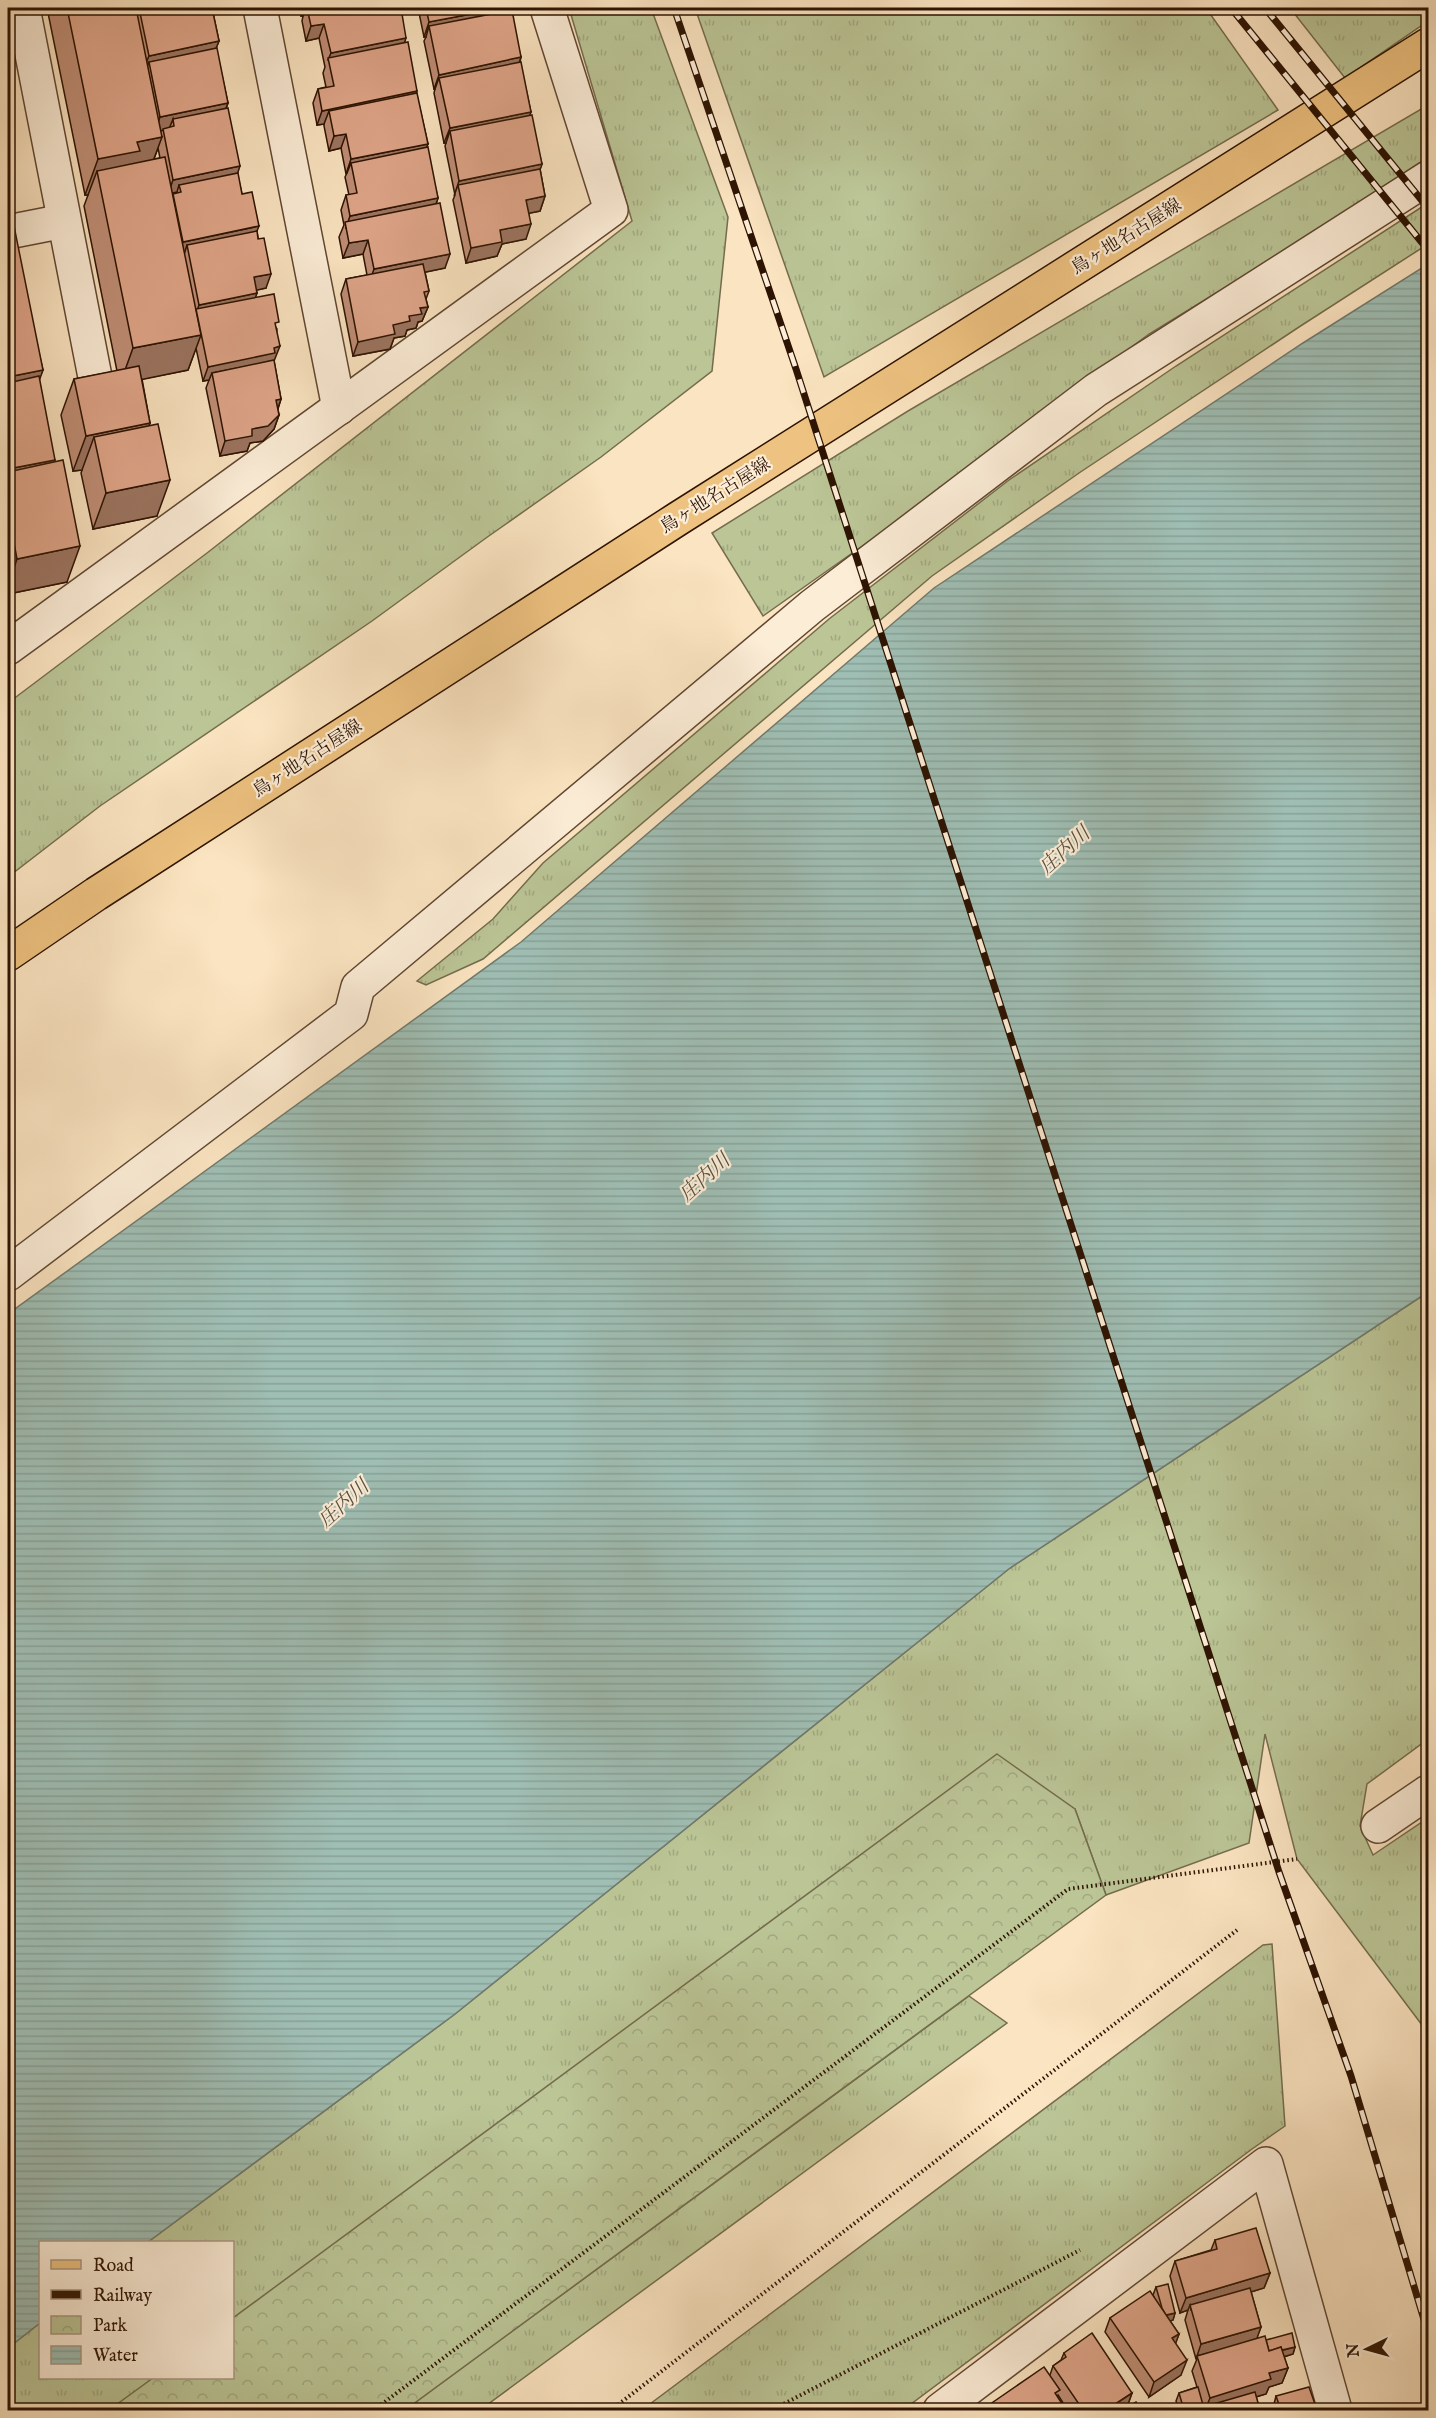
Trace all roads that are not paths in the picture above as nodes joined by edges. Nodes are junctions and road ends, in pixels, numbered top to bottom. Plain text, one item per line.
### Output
1 (21, 8) edge
2 (261, 8) edge
3 (547, 8) edge
4 (8, 10) edge
5 (1428, 45) edge
6 (1428, 178) edge
7 (64, 221) junction
8 (8, 232) edge
9 (95, 377) edge
10 (339, 408) junction
11 (8, 648) edge
12 (8, 954) edge
13 (8, 1274) edge
14 (1428, 1792) edge
15 (1378, 1826) dead end
16 (940, 2410) edge
17 (1335, 2410) edge

1 - 4 street
1 - 7 street
2 - 10 street
3 - 10 street
5 - 12 main road, 鳥ヶ地名古屋線
6 - 13 street
7 - 8 street
7 - 9 street
10 - 11 street
14 - 15 street
16 - 17 street

